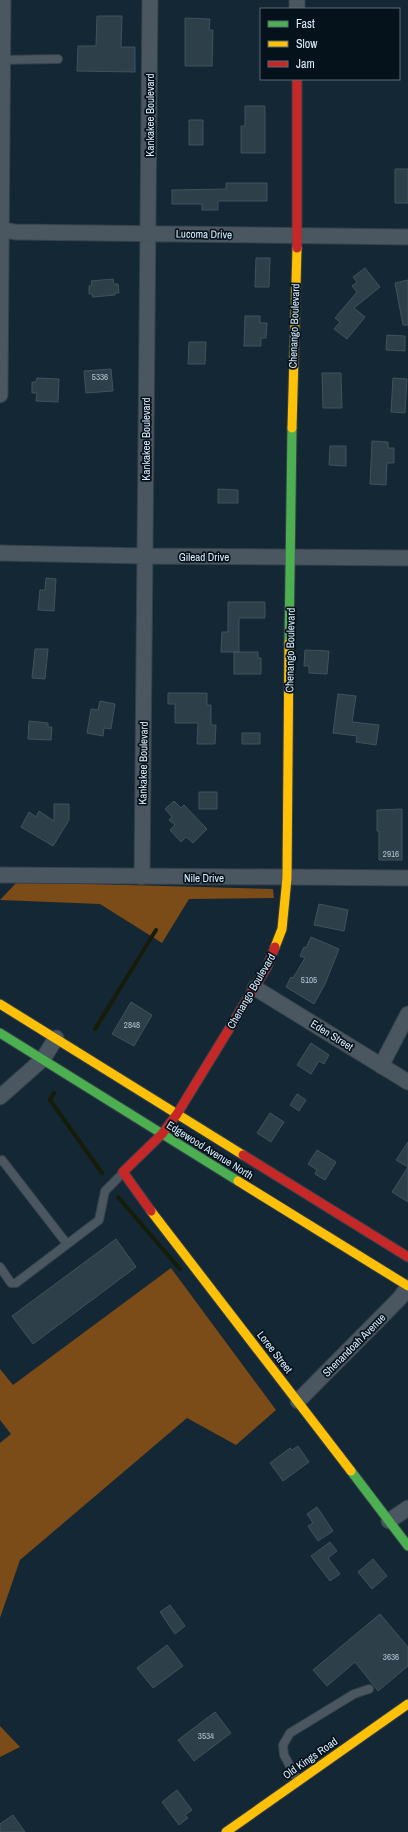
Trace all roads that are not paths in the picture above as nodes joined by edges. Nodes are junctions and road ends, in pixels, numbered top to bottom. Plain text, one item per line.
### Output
1 (3, 0) edge
2 (150, 0) edge
3 (58, 59) dead end
4 (1, 60) edge
5 (297, 80) edge
6 (1, 229) edge
7 (149, 234) junction
8 (297, 235) junction
9 (408, 237) edge
10 (0, 395) edge
11 (0, 553) edge
12 (145, 556) junction
13 (291, 557) junction
14 (408, 558) edge
15 (0, 875) edge
16 (142, 877) junction
17 (287, 878) junction
18 (408, 878) edge
19 (255, 988) junction
20 (0, 1004) edge
21 (408, 1014) edge
22 (0, 1033) edge
23 (56, 1038) junction
24 (43, 1059) junction
25 (381, 1066) junction
26 (408, 1082) edge
27 (0, 1097) edge
28 (177, 1114) junction
29 (162, 1134) junction
30 (0, 1161) edge
31 (124, 1172) junction
32 (67, 1244) junction
33 (408, 1256) edge
34 (0, 1267) edge
35 (408, 1287) edge
36 (298, 1401) junction
37 (408, 1508) edge
38 (389, 1521) junction
39 (408, 1546) edge
40 (369, 1689) dead end
41 (408, 1704) edge
42 (298, 1782) junction
43 (226, 1832) edge

1 - 4 street
2 - 7 street, Kankakee Boulevard
3 - 4 lane
4 - 6 street
5 - 8 street, Chenango Boulevard
6 - 7 street, Lucoma Drive
6 - 10 street
7 - 8 street, Lucoma Drive
7 - 12 street, Kankakee Boulevard
8 - 9 street, Lucoma Drive
8 - 13 street, Chenango Boulevard
11 - 12 street, Gilead Drive
12 - 13 street, Gilead Drive
12 - 16 street, Kankakee Boulevard
13 - 14 street, Gilead Drive
13 - 17 street, Chenango Boulevard
15 - 16 street, Nile Drive
16 - 17 street, Nile Drive
17 - 18 street, Nile Drive
17 - 19 street, Chenango Boulevard
19 - 25 street, Eden Street
19 - 28 street, Chenango Boulevard
20 - 23 street, Edgewood Avenue North
21 - 25 street
22 - 24 street, Edgewood Avenue North
23 - 24 street
23 - 28 street, Edgewood Avenue North
24 - 27 street
24 - 29 street, Edgewood Avenue North
25 - 26 street, Eden Street
28 - 29 street, Chenango Boulevard
28 - 33 street, Edgewood Avenue North
29 - 31 street, Chenango Boulevard
29 - 35 street, Edgewood Avenue North
30 - 32 lane
31 - 32 lane
31 - 36 street, Loree Street
32 - 34 lane
35 - 36 street, Shenandoah Avenue
36 - 38 street, Loree Street
37 - 38 street
38 - 39 street, Loree Street
40 - 42 lane
41 - 42 street, Old Kings Road
42 - 43 street, Old Kings Road

